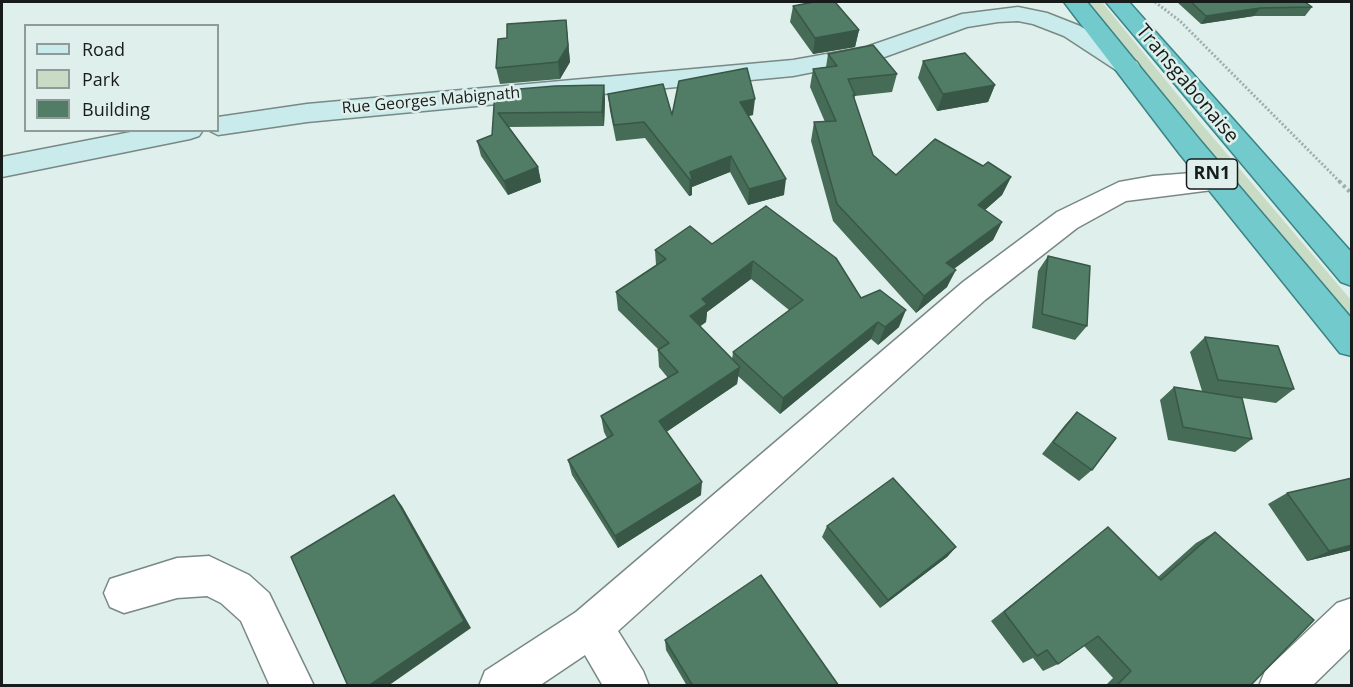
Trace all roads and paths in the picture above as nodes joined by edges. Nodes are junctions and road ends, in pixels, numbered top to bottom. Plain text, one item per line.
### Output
1 (998, 2) edge
2 (1075, 2) edge
3 (1117, 2) edge
4 (1155, 2) edge
5 (962, 21) junction
6 (1128, 67) junction
7 (219, 126) edge
8 (180, 132) edge
9 (2, 167) edge
10 (1218, 181) junction
11 (1352, 194) edge
12 (1352, 274) edge
13 (1352, 343) edge
14 (124, 593) dead end
15 (1352, 618) edge
16 (591, 627) junction
17 (292, 686) edge
18 (501, 686) edge
19 (628, 686) edge
20 (1280, 686) edge

1 - 5 main road
2 - 6 highway, Transgabonaise / RN1
3 - 12 highway, Transgabonaise / RN1
4 - 11 path
5 - 6 main road
5 - 7 main road, Rue Georges Mabignath
6 - 10 highway, Transgabonaise / RN1
8 - 9 main road
10 - 13 highway, Transgabonaise / RN1
10 - 16 street
14 - 17 street
15 - 20 street
16 - 18 street
16 - 19 street

